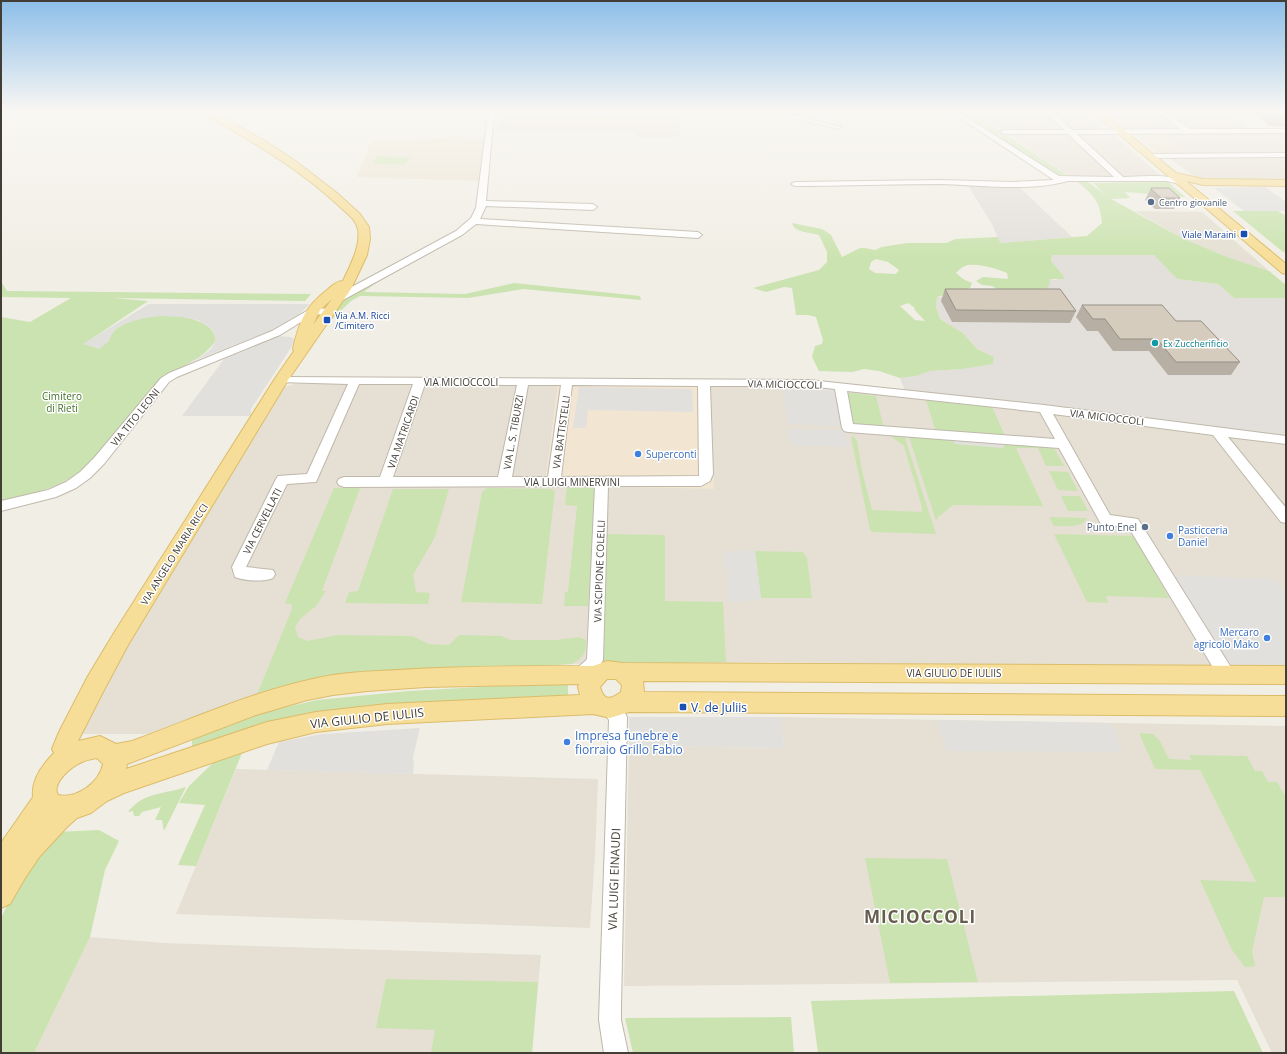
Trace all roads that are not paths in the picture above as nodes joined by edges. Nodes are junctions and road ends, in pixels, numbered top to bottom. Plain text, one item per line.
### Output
1 (290, 161) edge
2 (486, 161) edge
3 (1029, 161) edge
4 (1102, 161) edge
5 (1156, 161) edge
6 (1169, 172) junction
7 (1156, 178) junction
8 (1068, 179) junction
9 (1121, 179) junction
10 (1222, 183) junction
11 (1286, 183) edge
12 (794, 184) dead end
13 (1187, 187) junction
14 (482, 203) junction
15 (593, 207) dead end
16 (474, 221) junction
17 (698, 235) dead end
18 (1286, 270) edge
19 (379, 275) junction
20 (347, 281) junction
21 (335, 304) junction
22 (316, 306) junction
23 (318, 330) junction
24 (304, 331) junction
25 (276, 333) junction
26 (298, 356) junction
27 (282, 380) junction
28 (355, 381) junction
29 (420, 381) junction
30 (523, 382) junction
31 (568, 382) junction
32 (704, 383) junction
33 (840, 386) junction
34 (1044, 409) junction
35 (1217, 431) junction
36 (1286, 440) edge
37 (1064, 444) junction
38 (344, 482) dead end
39 (385, 482) junction
40 (504, 482) junction
41 (554, 482) junction
42 (602, 482) junction
43 (1, 506) edge
44 (1286, 518) edge
45 (268, 574) dead end
46 (600, 670) junction
47 (1226, 674) junction
48 (1286, 675) edge
49 (611, 705) junction
50 (1286, 706) edge
51 (114, 756) junction
52 (67, 758) junction
53 (100, 792) junction
54 (46, 800) junction
55 (70, 808) junction
56 (1, 866) edge
57 (1, 895) edge
58 (616, 1053) edge

1 - 20 main road
2 - 14 street, VIA ANGELO MARIA RICCI
3 - 8 street
4 - 9 street
5 - 6 main road
6 - 7 street
6 - 10 main road
6 - 13 main road
7 - 9 street
7 - 13 street
8 - 9 street
8 - 12 street
10 - 11 main road
10 - 13 main road
13 - 18 main road
14 - 15 street
14 - 16 street, VIA ANGELO MARIA RICCI
16 - 17 street
16 - 19 street, VIA ANGELO MARIA RICCI
19 - 20 street, VIA ANGELO MARIA RICCI
19 - 21 street, VIA ANGELO MARIA RICCI
20 - 21 main road, VIA ANGELO MARIA RICCI
20 - 22 main road, VIA ANGELO MARIA RICCI
21 - 22 street
21 - 23 main road, VIA ANGELO MARIA RICCI
22 - 24 main road, VIA ANGELO MARIA RICCI
22 - 25 street, VIA TITO LEONI
23 - 24 street, VIA TITO LEONI
23 - 26 main road, VIA ANGELO MARIA RICCI
24 - 25 street, VIA TITO LEONI
24 - 26 main road, VIA ANGELO MARIA RICCI
25 - 43 street, VIA TITO LEONI
26 - 27 main road, VIA ANGELO MARIA RICCI
27 - 28 street, VIA MICIOCCOLI
27 - 52 main road, VIA ANGELO MARIA RICCI
28 - 29 street, VIA MICIOCCOLI
28 - 45 street, VIA CERVELLATI
29 - 30 street, VIA MICIOCCOLI
29 - 39 street, VIA MATRICARDI
30 - 31 street, VIA MICIOCCOLI
30 - 40 street, VIA L. S. TIBURZI
31 - 32 street, VIA MICIOCCOLI
31 - 41 street, VIA BATTISTELLI
32 - 33 street, VIA MICIOCCOLI
32 - 42 street, VIA LUIGI MINERVINI
33 - 34 street, VIA MICIOCCOLI
33 - 37 street
34 - 35 street, VIA MICIOCCOLI
34 - 37 street
35 - 36 street, VIA MICIOCCOLI
35 - 44 street
37 - 47 street
38 - 39 street, VIA LUIGI MINERVINI
39 - 40 street, VIA LUIGI MINERVINI
40 - 41 street, VIA LUIGI MINERVINI
41 - 42 street, VIA LUIGI MINERVINI
42 - 46 street, VIA SCIPIONE COLELLI
46 - 47 main road, VIA GIULIO DE IULIIS
46 - 49 main road
46 - 49 main road
46 - 51 main road, VIA GIULIO DE IULIIS
47 - 48 main road, VIA GIULIO DE IULIIS
49 - 50 main road, VIA GIULIO DE IULIIS
49 - 53 main road, VIA GIULIO DE IULIIS
49 - 58 street, VIA LUIGI EINAUDI
51 - 52 main road
51 - 53 main road
52 - 54 main road
53 - 55 main road
54 - 55 main road
54 - 56 main road
55 - 57 main road

